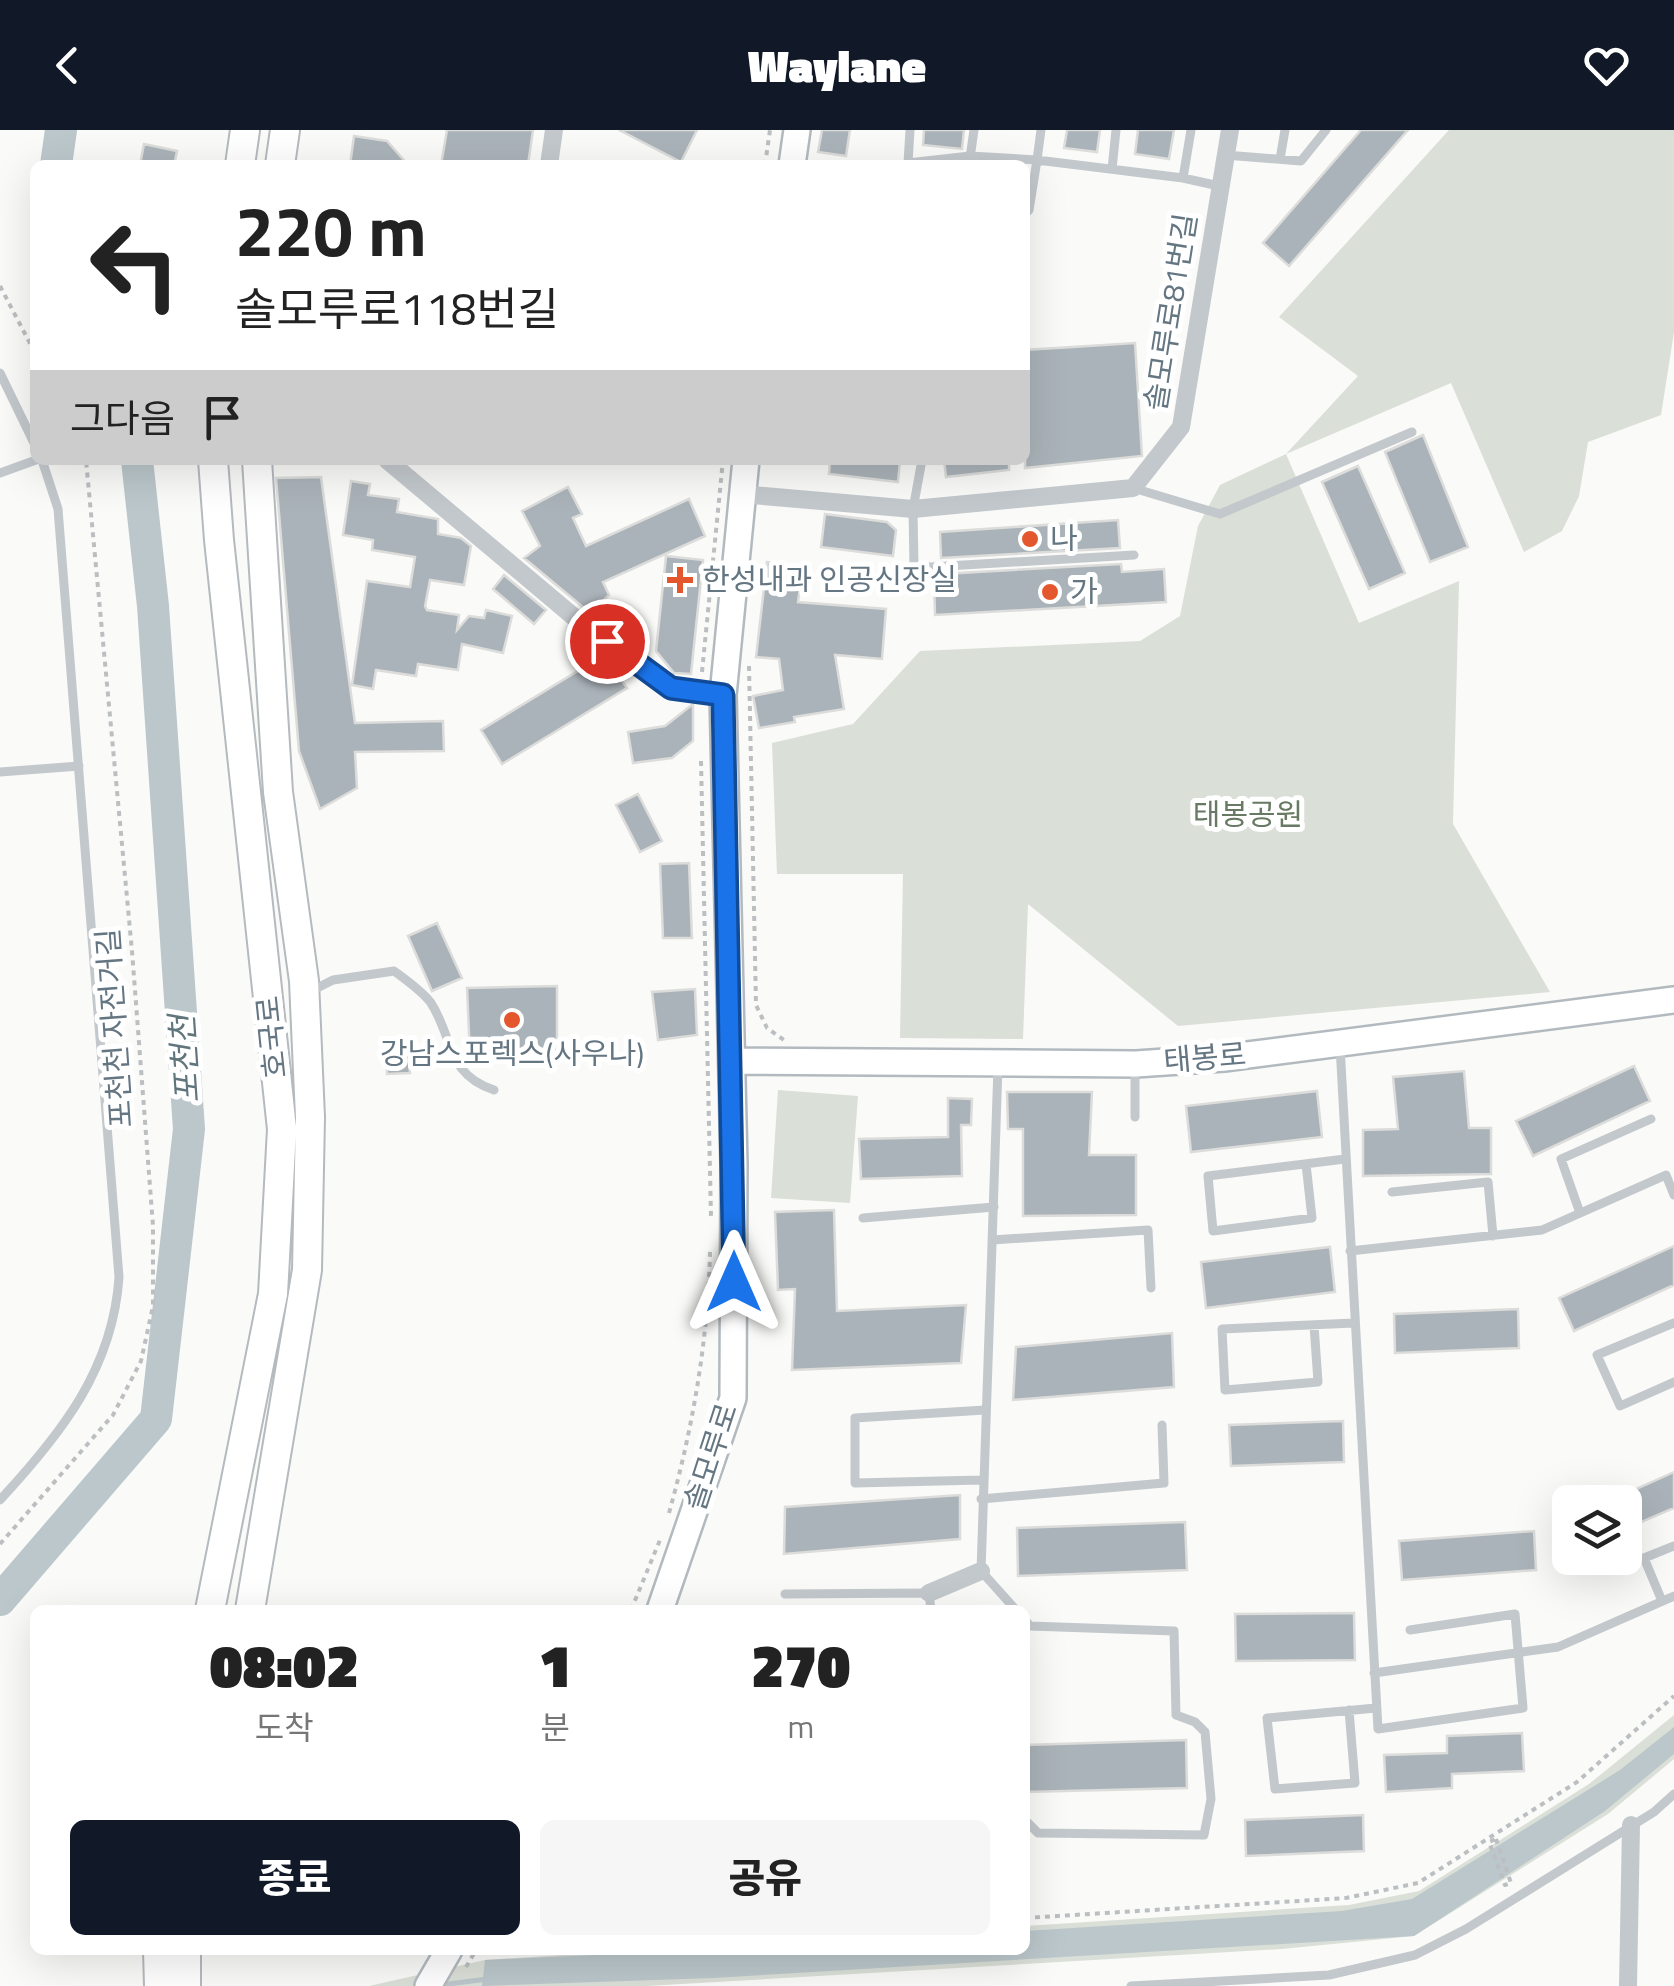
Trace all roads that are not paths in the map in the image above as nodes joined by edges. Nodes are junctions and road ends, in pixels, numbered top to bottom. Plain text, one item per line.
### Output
1 (245, 130) edge
2 (285, 130) edge
3 (554, 130) edge
4 (798, 130) edge
5 (910, 130) edge
6 (974, 130) edge
7 (1042, 130) edge
8 (1116, 130) edge
9 (1192, 130) edge
10 (1230, 130) edge
11 (1285, 130) edge
12 (1326, 130) edge
13 (1225, 156) junction
14 (241, 160) edge
15 (281, 160) edge
16 (550, 160) edge
17 (793, 160) edge
18 (908, 160) edge
19 (970, 160) edge
20 (1037, 160) junction
21 (1280, 160) junction
22 (1112, 169) junction
23 (1183, 178) junction
24 (1219, 186) junction
25 (1030, 204) edge
26 (0, 373) edge
27 (1412, 432) dead end
28 (30, 435) edge
29 (30, 463) edge
30 (41, 465) edge
31 (214, 465) edge
32 (258, 465) edge
33 (393, 465) edge
34 (745, 465) edge
35 (921, 465) edge
36 (0, 473) edge
37 (1133, 488) junction
38 (740, 494) junction
39 (914, 509) junction
40 (1134, 555) dead end
41 (712, 693) junction
42 (78, 766) junction
43 (0, 772) edge
44 (304, 994) junction
45 (1674, 1000) edge
46 (1340, 1043) junction
47 (732, 1061) junction
48 (998, 1064) junction
49 (1136, 1064) junction
50 (494, 1090) dead end
51 (1135, 1117) dead end
52 (1651, 1119) dead end
53 (1345, 1159) junction
54 (1306, 1164) junction
55 (1392, 1192) dead end
56 (1674, 1196) edge
57 (994, 1206) junction
58 (1580, 1213) junction
59 (863, 1218) dead end
60 (1494, 1236) junction
61 (992, 1240) junction
62 (1350, 1252) junction
63 (1150, 1288) dead end
64 (1674, 1322) edge
65 (1354, 1323) junction
66 (1314, 1325) junction
67 (1674, 1382) edge
68 (985, 1410) junction
69 (1162, 1425) dead end
70 (982, 1480) junction
71 (981, 1499) junction
72 (0, 1500) edge
73 (1674, 1546) edge
74 (980, 1571) junction
75 (786, 1594) dead end
76 (1674, 1596) edge
77 (1662, 1601) junction
78 (930, 1602) edge
79 (211, 1605) edge
80 (251, 1605) edge
81 (662, 1605) edge
82 (1011, 1605) edge
83 (1030, 1626) edge
84 (1410, 1630) dead end
85 (1519, 1655) junction
86 (1374, 1673) junction
87 (1376, 1708) junction
88 (1349, 1710) junction
89 (1674, 1794) edge
90 (1030, 1825) edge
91 (1631, 1826) junction
92 (158, 1955) edge
93 (186, 1955) edge
94 (462, 1955) edge
95 (159, 1986) edge
96 (186, 1986) edge
97 (428, 1986) edge
98 (1131, 1986) edge
99 (1628, 1986) edge

1 - 14 main road
2 - 15 main road
3 - 16 street
4 - 17 main road
5 - 18 lane
6 - 19 lane
7 - 20 lane
8 - 22 lane
9 - 23 lane
10 - 13 street, 솔모루로81번길
11 - 21 lane
12 - 21 lane
13 - 21 lane
13 - 24 street, 솔모루로81번길
19 - 20 lane
20 - 22 lane
20 - 25 lane
22 - 23 lane
23 - 24 lane
24 - 37 street, 솔모루로81번길
26 - 28 lane
27 - 37 lane
29 - 36 lane
30 - 42 lane
31 - 79 main road, 호국로
32 - 44 main road, 호국로
33 - 41 street
34 - 38 main road, 솔모루로
35 - 39 lane
37 - 39 street
38 - 39 street
38 - 41 main road, 솔모루로
39 - 40 lane
41 - 47 main road, 솔모루로
42 - 43 lane
42 - 72 lane
44 - 50 lane
44 - 80 main road, 호국로
45 - 46 main road, 태봉로
46 - 49 main road, 태봉로
46 - 53 lane
47 - 48 main road, 태봉로
47 - 81 main road, 솔모루로
48 - 49 main road, 태봉로
48 - 57 lane
49 - 51 lane
52 - 58 lane
53 - 54 lane
53 - 62 lane
54 - 54 lane
55 - 60 lane
56 - 58 lane
57 - 59 lane
57 - 61 lane
58 - 60 lane
60 - 62 lane
61 - 63 lane
61 - 68 lane
62 - 65 lane
64 - 67 lane
65 - 66 lane
65 - 86 lane
66 - 66 lane
68 - 70 lane
68 - 70 lane
69 - 71 lane
70 - 71 lane
71 - 74 lane
73 - 77 lane
74 - 78 street
74 - 82 lane
75 - 78 lane
76 - 77 lane
77 - 85 lane
83 - 90 lane
84 - 85 lane
85 - 86 lane
85 - 87 lane
86 - 87 lane
87 - 88 lane
88 - 88 lane
89 - 91 lane
91 - 98 lane
91 - 99 street
92 - 95 main road
93 - 96 main road
94 - 97 main road

